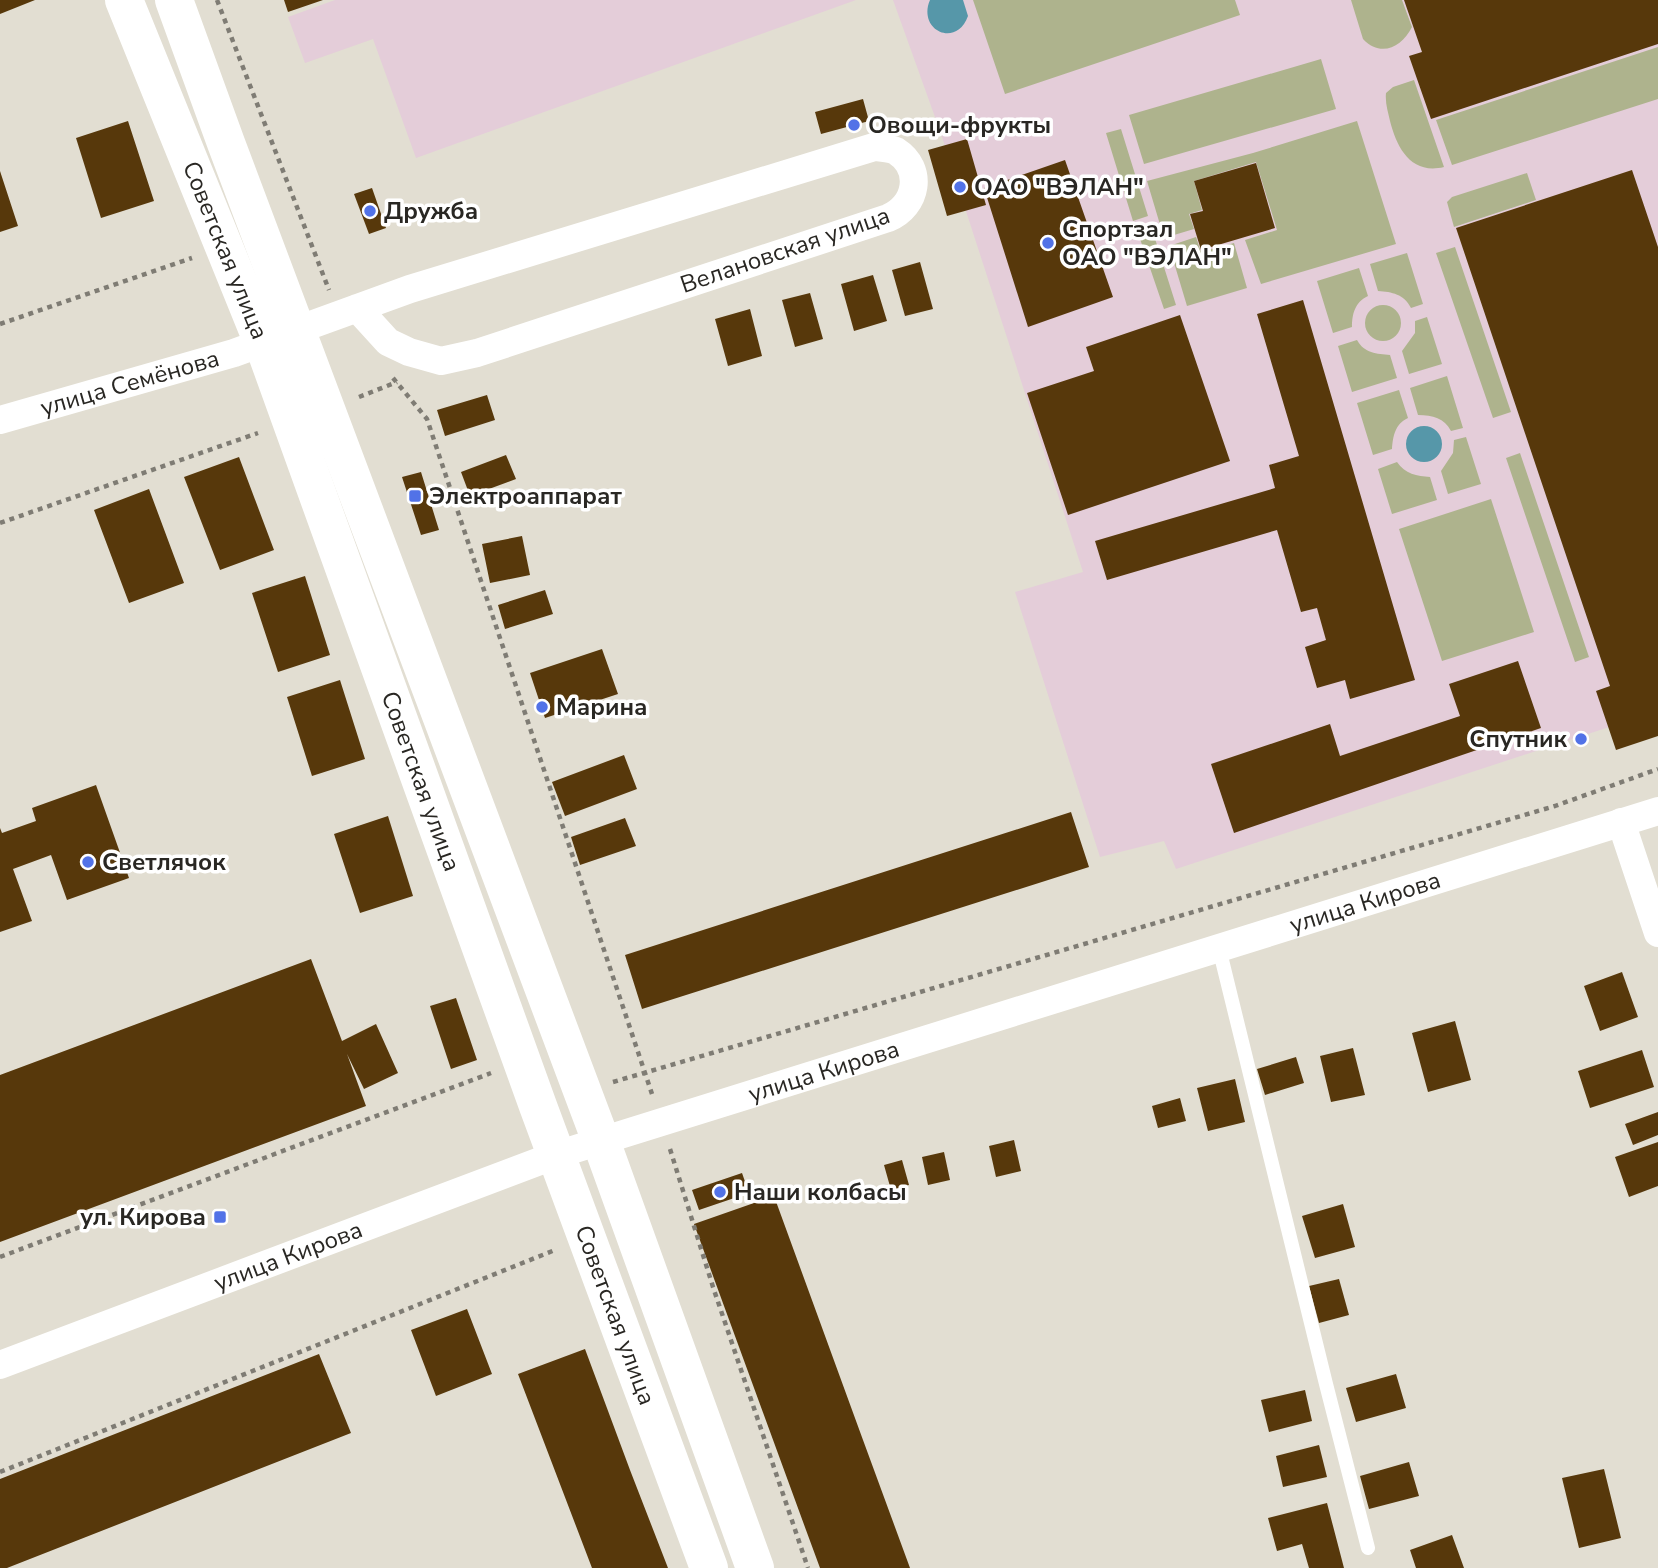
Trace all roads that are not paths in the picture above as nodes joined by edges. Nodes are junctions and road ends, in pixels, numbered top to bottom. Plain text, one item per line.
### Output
1 (124, 0) edge
2 (174, 0) edge
3 (348, 312) junction
4 (280, 337) junction
5 (0, 420) edge
6 (1658, 811) edge
7 (1621, 822) junction
8 (1658, 933) edge
9 (1219, 948) junction
10 (601, 1141) junction
11 (556, 1156) junction
12 (0, 1365) edge
13 (1368, 1548) dead end
14 (709, 1568) edge
15 (755, 1568) edge

1 - 4 street, Советская улица
2 - 4 street, Советская улица
3 - 3 street, Велановская улица
3 - 4 street, Велановская улица
4 - 5 street, улица Семёнова
4 - 10 street, Советская улица
4 - 11 street, Советская улица
6 - 7 street, улица Кирова
7 - 8 street
7 - 9 street, улица Кирова
9 - 10 street, улица Кирова
9 - 13 lane
10 - 11 street, улица Кирова
10 - 15 street, Советская улица
11 - 12 street, улица Кирова
11 - 14 street, Советская улица

